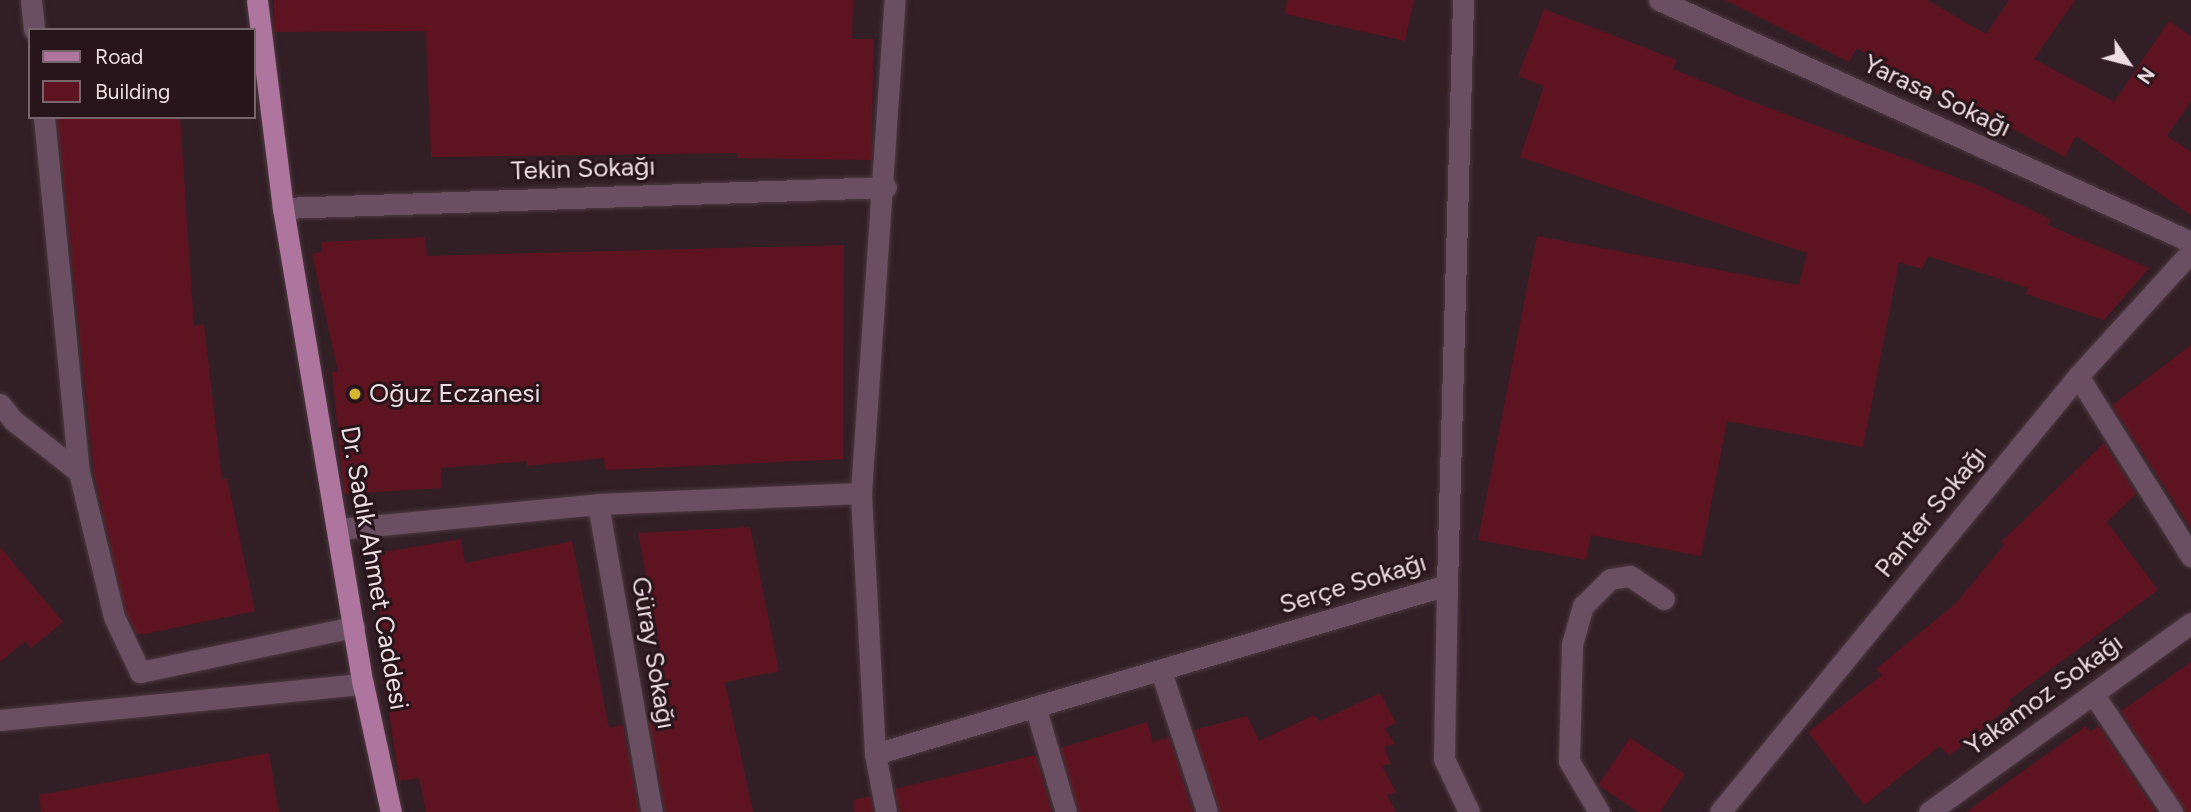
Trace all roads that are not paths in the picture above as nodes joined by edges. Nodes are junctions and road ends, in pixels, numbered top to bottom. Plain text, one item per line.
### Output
1 (31, 0) edge
2 (257, 0) edge
3 (895, 0) edge
4 (1463, 0) edge
5 (1660, 0) edge
6 (34, 28) edge
7 (44, 119) edge
8 (886, 187) junction
9 (283, 208) junction
10 (2191, 242) edge
11 (2191, 252) edge
12 (2078, 376) junction
13 (0, 404) edge
14 (79, 472) junction
15 (861, 493) junction
16 (598, 504) junction
17 (340, 529) junction
18 (2191, 556) edge
19 (1447, 585) junction
20 (1664, 599) dead end
21 (2191, 623) edge
22 (354, 627) junction
23 (1161, 671) junction
24 (363, 684) junction
25 (2094, 695) junction
26 (1036, 709) junction
27 (0, 720) edge
28 (875, 754) junction
29 (391, 812) edge
30 (652, 812) edge
31 (886, 812) edge
32 (1066, 812) edge
33 (1207, 812) edge
34 (1469, 812) edge
35 (1599, 812) edge
36 (1720, 812) edge
37 (1929, 812) edge
38 (2172, 812) edge

1 - 6 street
2 - 9 main road, Dr. Sadık Ahmet Caddesi
3 - 8 street
4 - 19 street, Serçe Sokağı
5 - 10 street, Yarasa Sokağı
7 - 14 street
8 - 9 street, Tekin Sokağı
8 - 15 street
9 - 17 main road, Dr. Sadık Ahmet Caddesi
11 - 12 street, Panter Sokağı
12 - 18 street
12 - 36 street, Panter Sokağı
13 - 14 street
14 - 22 street
15 - 16 street
15 - 28 street
16 - 17 street
16 - 30 street, Güray Sokağı
17 - 22 main road, Dr. Sadık Ahmet Caddesi
19 - 23 street, Serçe Sokağı
19 - 34 street
20 - 35 street
21 - 25 street, Yakamoz Sokağı
22 - 24 main road, Dr. Sadık Ahmet Caddesi
23 - 26 street, Serçe Sokağı
23 - 33 street
24 - 27 street
24 - 29 main road, Dr. Sadık Ahmet Caddesi
25 - 37 street, Yakamoz Sokağı
25 - 38 street
26 - 28 street, Serçe Sokağı
26 - 32 street
28 - 31 street

